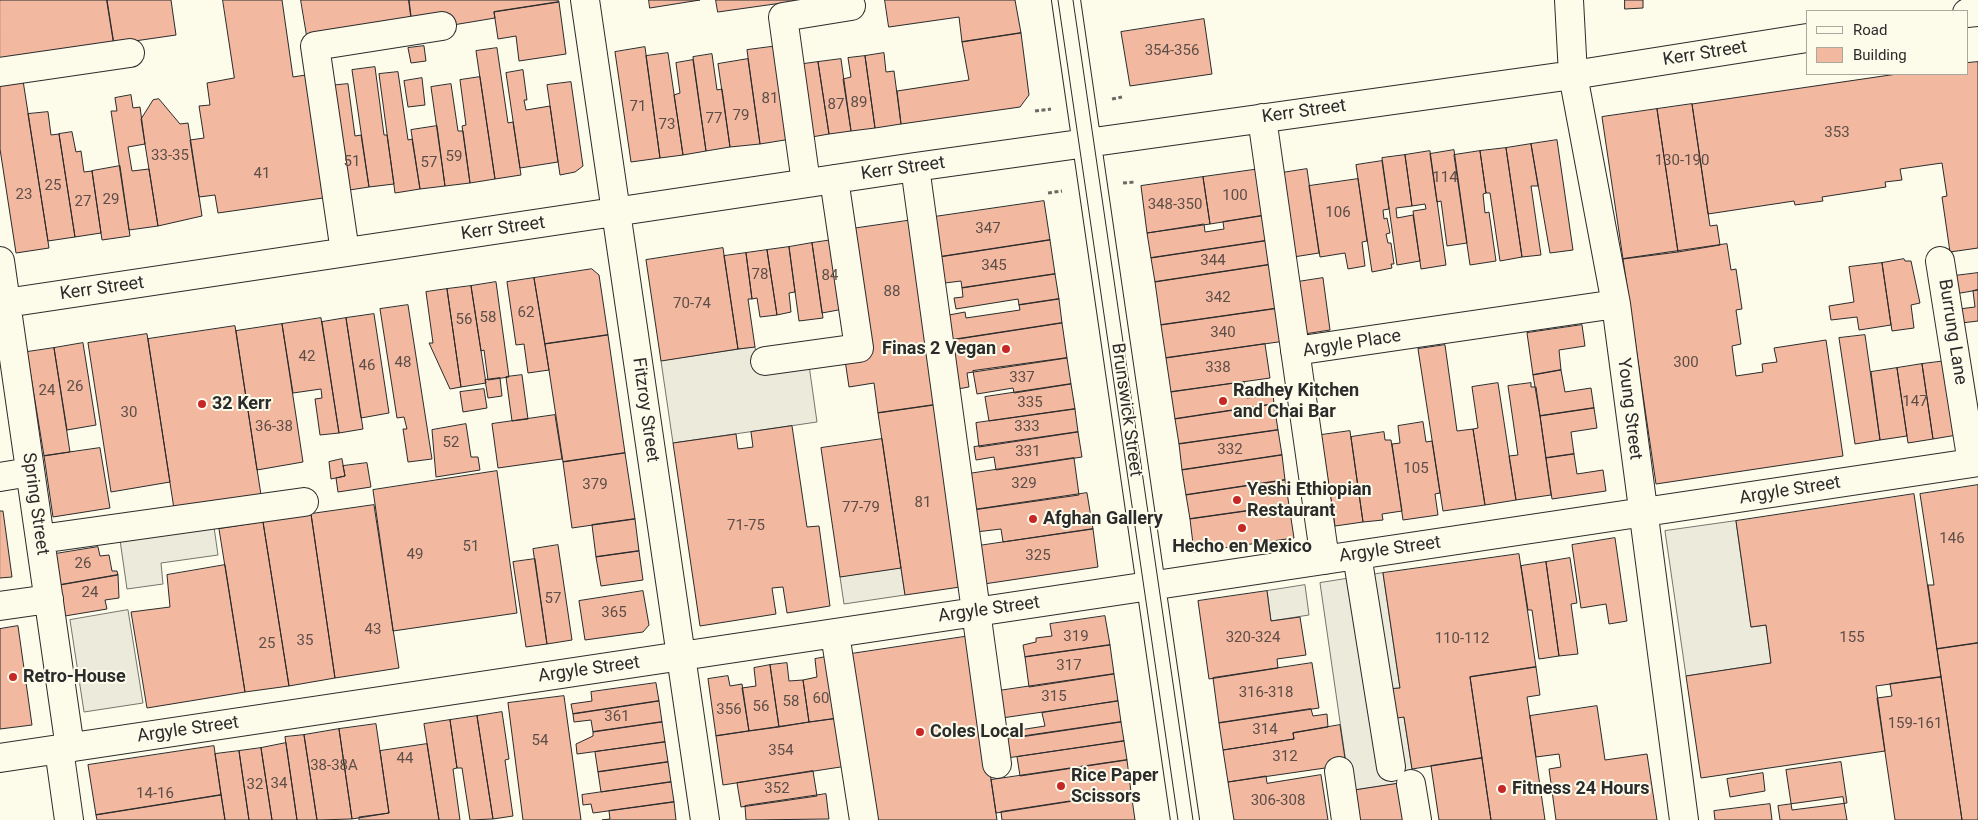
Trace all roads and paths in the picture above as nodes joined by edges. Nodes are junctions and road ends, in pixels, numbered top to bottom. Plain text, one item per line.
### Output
1 (585, 0) edge
2 (1066, 0) edge
3 (1569, 0) edge
4 (851, 6) dead end
5 (442, 26) dead end
6 (1806, 38) edge
7 (130, 53) dead end
8 (0, 72) edge
9 (1573, 75) junction
10 (1262, 118) junction
11 (1086, 142) junction
12 (915, 167) junction
13 (834, 179) junction
14 (806, 183) junction
15 (616, 212) junction
16 (344, 252) junction
17 (0, 261) edge
18 (1940, 261) dead end
19 (3, 303) edge
20 (1616, 304) junction
21 (1295, 351) junction
22 (765, 360) dead end
23 (1975, 462) edge
24 (30, 472) junction
25 (0, 477) edge
26 (304, 502) dead end
27 (1642, 513) junction
28 (40, 539) junction
29 (1357, 555) junction
30 (1325, 560) junction
31 (1152, 586) junction
32 (49, 599) junction
33 (0, 606) edge
34 (976, 612) junction
35 (835, 634) junction
36 (681, 656) junction
37 (64, 749) junction
38 (0, 758) edge
39 (997, 764) dead end
40 (1391, 767) dead end
41 (1339, 771) dead end
42 (1412, 784) dead end
43 (69, 820) edge
44 (705, 820) edge
45 (864, 820) edge
46 (1185, 820) edge
47 (1346, 820) edge
48 (1417, 820) edge
49 (1684, 820) edge

1 - 15 street, Fitzroy Street
2 - 11 street, Brunswick Street
3 - 9 street, Young Street
4 - 14 street
5 - 16 street
6 - 9 street, Kerr Street
7 - 8 street
9 - 10 street, Kerr Street
9 - 20 street, Young Street
10 - 11 street, Kerr Street
10 - 21 street
11 - 12 street, Kerr Street
11 - 31 street, Brunswick Street
12 - 13 street, Kerr Street
12 - 34 street
13 - 14 street, Kerr Street
13 - 22 street
14 - 15 street, Kerr Street
15 - 16 street, Kerr Street
15 - 36 street, Fitzroy Street
16 - 19 street, Kerr Street
17 - 19 street, Spring Street
18 - 23 street, Burrung Lane
19 - 24 street, Spring Street
20 - 21 street, Argyle Place
20 - 27 street, Young Street
21 - 30 street, Argyle Place
23 - 27 street, Argyle Street
24 - 25 street
24 - 28 street, Spring Street
26 - 28 street
27 - 29 street, Argyle Street
27 - 49 street, Young Street
28 - 32 street, Spring Street
29 - 30 street, Argyle Street
29 - 40 street
30 - 31 street, Argyle Street
31 - 34 street, Argyle Street
31 - 46 street, Brunswick Street
32 - 33 street
32 - 37 street, Spring Street
34 - 35 street, Argyle Street
34 - 39 street
35 - 36 street, Argyle Street
35 - 45 street
36 - 37 street, Argyle Street
36 - 44 street, Fitzroy Street
37 - 38 street, Argyle Street
37 - 43 street, Spring Street
41 - 47 street
42 - 48 street

